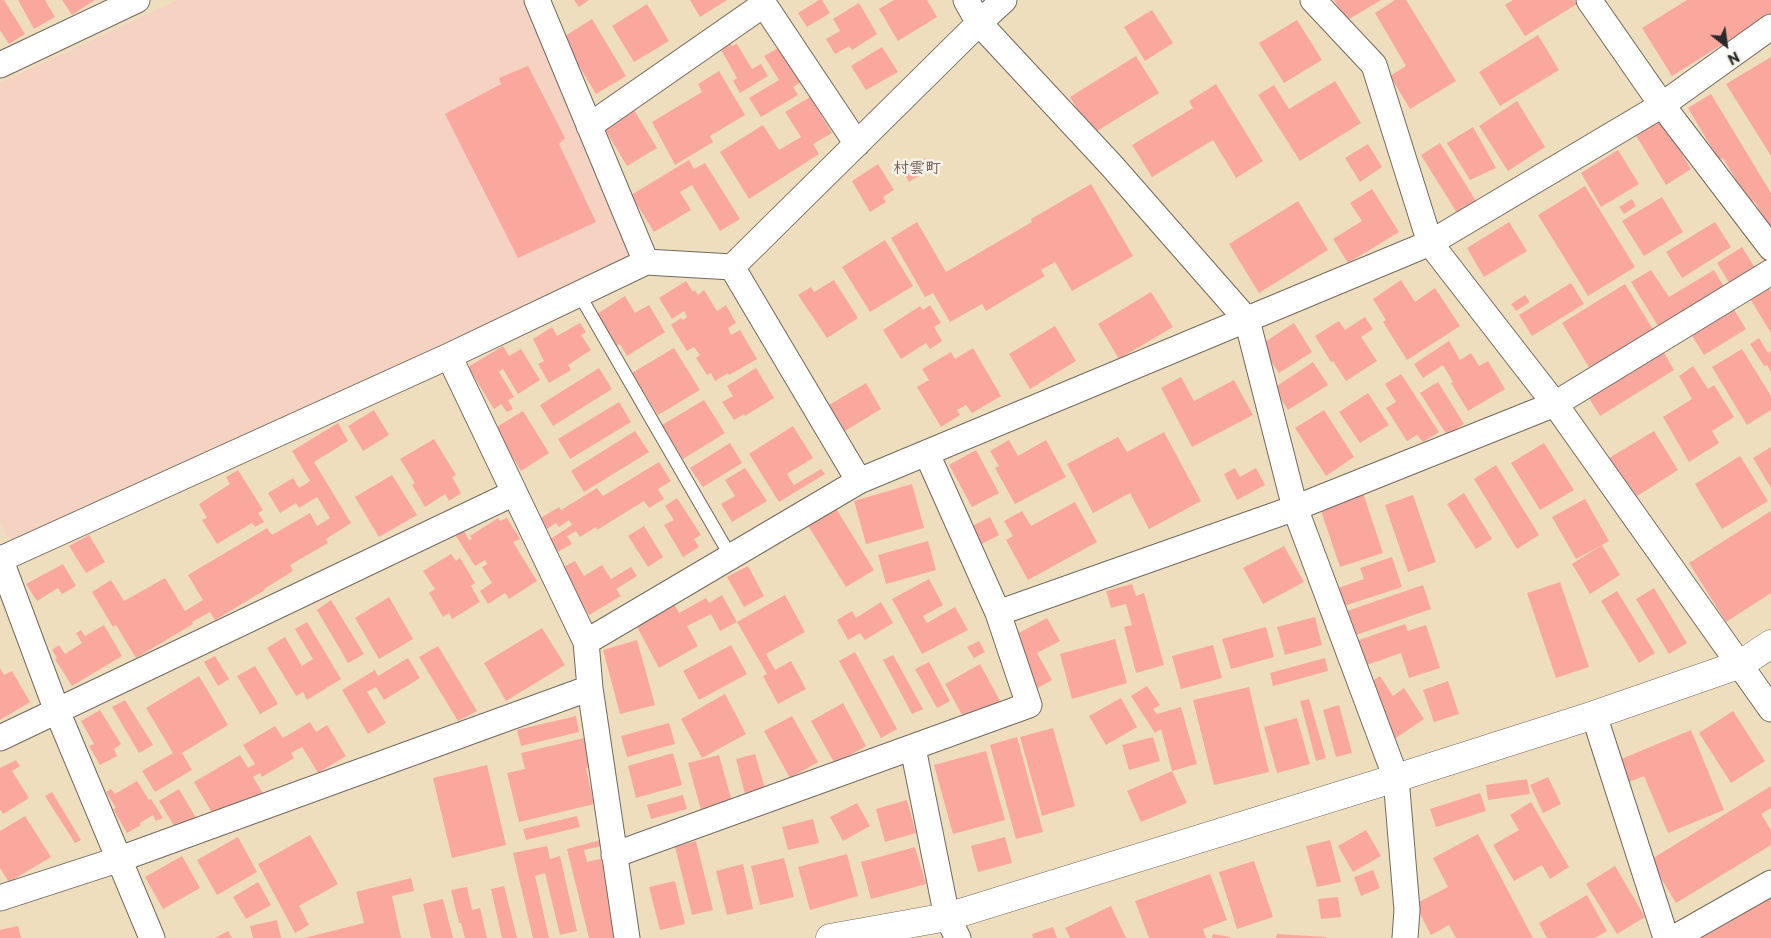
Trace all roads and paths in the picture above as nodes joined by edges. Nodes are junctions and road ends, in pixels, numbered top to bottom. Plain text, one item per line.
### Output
1 (137, 0) edge
2 (537, 0) edge
3 (966, 0) edge
4 (1004, 0) edge
5 (1313, 0) edge
6 (1589, 0) edge
7 (762, 2) edge
8 (979, 23) junction
9 (1771, 27) edge
10 (0, 65) edge
11 (1662, 105) junction
12 (589, 126) junction
13 (857, 144) junction
14 (1430, 243) junction
15 (1771, 248) edge
16 (646, 262) junction
17 (732, 267) junction
18 (1771, 272) edge
19 (579, 294) junction
20 (1247, 320) junction
21 (449, 356) junction
22 (1555, 404) junction
23 (927, 454) junction
24 (859, 481) junction
25 (514, 493) junction
26 (1295, 508) junction
27 (731, 557) junction
28 (0, 559) edge
29 (998, 613) junction
30 (586, 642) junction
31 (1771, 644) edge
32 (1771, 657) edge
33 (1741, 664) junction
34 (590, 688) junction
35 (1771, 709) edge
36 (57, 711) junction
37 (1594, 715) junction
38 (0, 738) edge
39 (913, 748) junction
40 (1396, 778) junction
41 (614, 854) junction
42 (120, 859) junction
43 (1771, 883) edge
44 (0, 898) edge
45 (953, 928) edge
46 (152, 938) edge
47 (627, 938) edge
48 (830, 938) edge
49 (1404, 938) edge
50 (1666, 938) edge
51 (1674, 938) edge

1 - 10 street
2 - 12 street
3 - 8 street
4 - 8 street
5 - 14 street
6 - 11 street
7 - 12 street
7 - 13 street
8 - 13 street
8 - 20 street
9 - 11 street
11 - 14 street
11 - 15 street
12 - 16 street
13 - 17 street
14 - 20 street
14 - 22 street
16 - 17 street
16 - 19 street
17 - 24 street
18 - 22 street
19 - 21 street
19 - 27 lane
20 - 23 street
20 - 26 street
21 - 25 street
21 - 28 street
22 - 26 street
22 - 33 street
23 - 24 street
23 - 29 street
24 - 27 street
25 - 30 street
25 - 36 street
26 - 29 street
26 - 40 street
27 - 30 street
28 - 36 street
29 - 39 street
30 - 34 street
31 - 33 street
32 - 33 street
33 - 35 street
33 - 37 street
34 - 41 street
34 - 42 street
36 - 38 street
36 - 42 street
37 - 40 street
37 - 50 street
39 - 41 street
39 - 45 street
40 - 45 street
40 - 49 street
41 - 47 street
42 - 44 street
42 - 46 street
43 - 51 street
45 - 48 street

